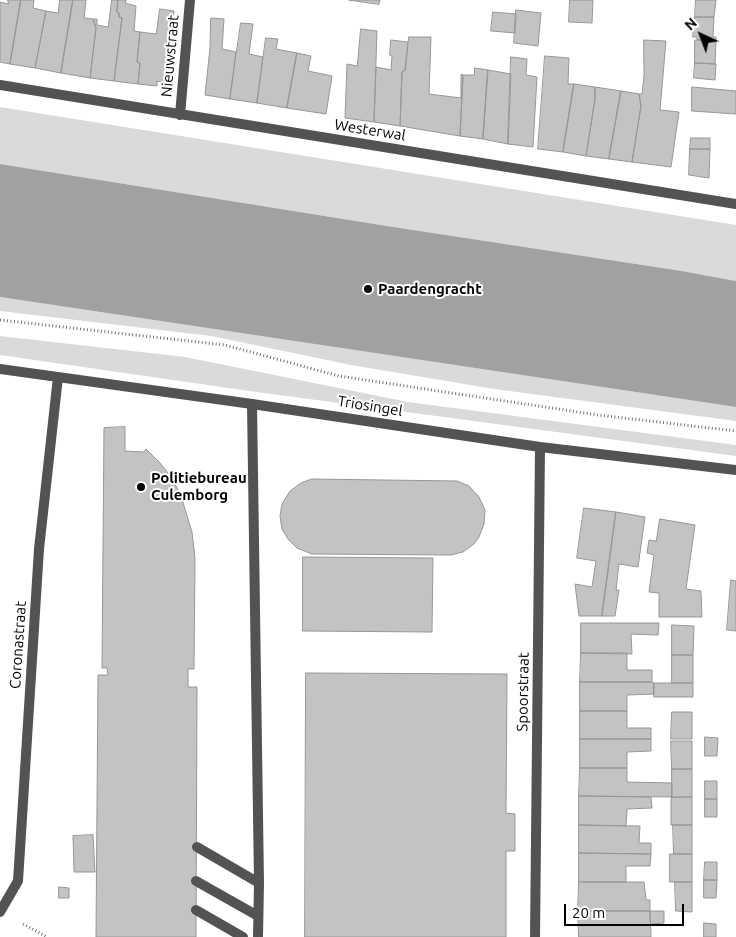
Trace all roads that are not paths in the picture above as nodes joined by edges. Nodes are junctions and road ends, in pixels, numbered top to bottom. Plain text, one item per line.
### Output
1 (190, 0) edge
2 (0, 85) edge
3 (180, 115) junction
4 (736, 204) edge
5 (0, 369) edge
6 (58, 377) junction
7 (252, 404) junction
8 (540, 447) junction
9 (736, 470) edge
10 (197, 847) dead end
11 (196, 881) dead end
12 (259, 883) junction
13 (196, 910) dead end
14 (0, 911) edge
15 (258, 916) junction
16 (244, 937) edge
17 (258, 937) edge
18 (535, 937) edge

1 - 3 street, Nieuwstraat
2 - 3 street, Westerwal
3 - 4 street, Westerwal
5 - 6 street, Triosingel
6 - 7 street, Triosingel
6 - 14 street, Coronastraat
7 - 8 street, Triosingel
7 - 12 street
8 - 9 street, Triosingel
8 - 18 street, Spoorstraat
10 - 12 street
11 - 15 street
12 - 15 street
13 - 16 street
15 - 17 street

